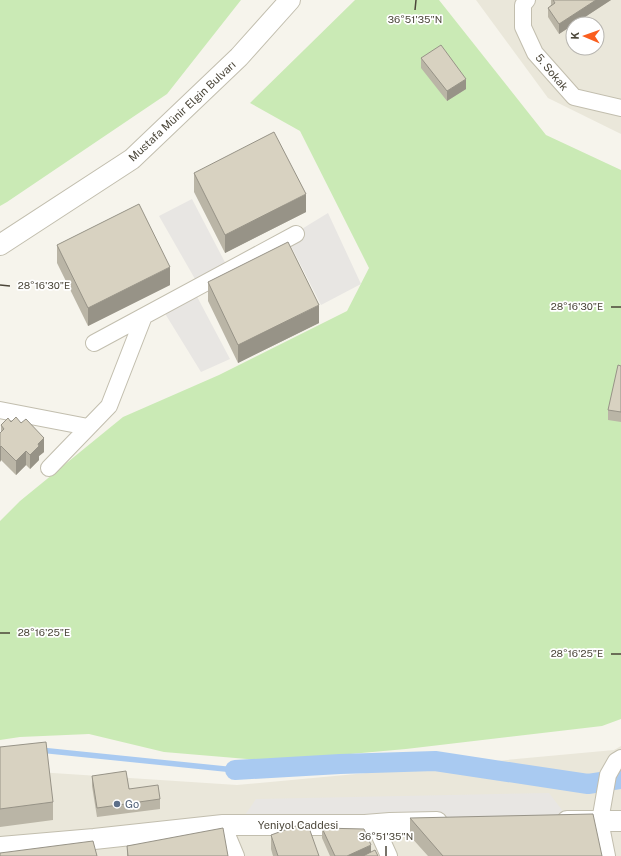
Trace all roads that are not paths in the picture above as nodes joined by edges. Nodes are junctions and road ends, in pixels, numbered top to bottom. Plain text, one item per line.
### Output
1 (290, 0) edge
2 (527, 0) edge
3 (621, 108) edge
4 (296, 234) dead end
5 (0, 245) edge
6 (144, 316) junction
7 (94, 343) dead end
8 (0, 410) edge
9 (88, 427) junction
10 (49, 468) dead end
11 (621, 758) edge
12 (548, 821) edge
13 (600, 821) junction
14 (621, 821) edge
15 (454, 822) edge
16 (223, 825) junction
17 (375, 825) junction
18 (0, 846) edge
19 (236, 856) edge
20 (388, 856) edge
21 (607, 856) edge

1 - 5 street, Mustafa Münir Elgin Bulvarı
2 - 3 street, 5. Sokak
4 - 6 street
6 - 7 street
6 - 9 street
8 - 9 street
9 - 10 street
11 - 13 street
12 - 13 street
13 - 14 street
13 - 21 street
15 - 17 street, Yeniyol Caddesi
16 - 17 street, Yeniyol Caddesi
16 - 18 street, Yeniyol Caddesi
16 - 19 street
17 - 20 street

